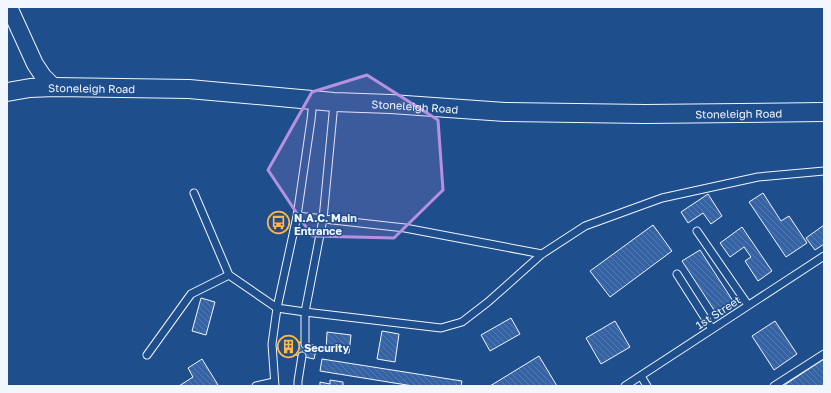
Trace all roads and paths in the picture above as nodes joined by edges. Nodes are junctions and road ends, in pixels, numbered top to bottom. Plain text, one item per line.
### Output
1 (9, 7) edge
2 (54, 86) junction
3 (7, 92) edge
4 (313, 101) junction
5 (334, 102) junction
6 (824, 112) edge
7 (824, 171) edge
8 (194, 193) dead end
9 (297, 216) junction
10 (323, 219) junction
11 (697, 231) dead end
12 (542, 254) junction
13 (824, 256) edge
14 (676, 274) dead end
15 (229, 275) junction
16 (748, 305) junction
17 (277, 308) junction
18 (305, 312) junction
19 (712, 329) junction
20 (305, 344) dead end
21 (824, 354) edge
22 (147, 355) dead end
23 (302, 356) dead end
24 (640, 376) junction
25 (275, 384) edge
26 (256, 386) edge
27 (298, 386) edge
28 (625, 386) edge
29 (647, 386) edge
30 (774, 386) edge

1 - 2 street
2 - 3 main road, Stoneleigh Road
2 - 4 main road, Stoneleigh Road
4 - 5 main road, Stoneleigh Road
4 - 9 lane
5 - 6 main road, Stoneleigh Road
5 - 10 lane
7 - 12 lane
8 - 15 lane
9 - 10 lane
9 - 17 lane
10 - 12 lane
10 - 18 lane
11 - 16 lane
12 - 18 lane
13 - 16 lane, 1st Street
14 - 19 lane
15 - 17 lane
15 - 22 lane
16 - 19 lane, 1st Street
17 - 18 lane
17 - 25 lane
18 - 20 lane
19 - 24 lane, 1st Street
21 - 30 lane
23 - 27 lane
24 - 28 lane, 1st Street
24 - 29 lane
25 - 26 lane

